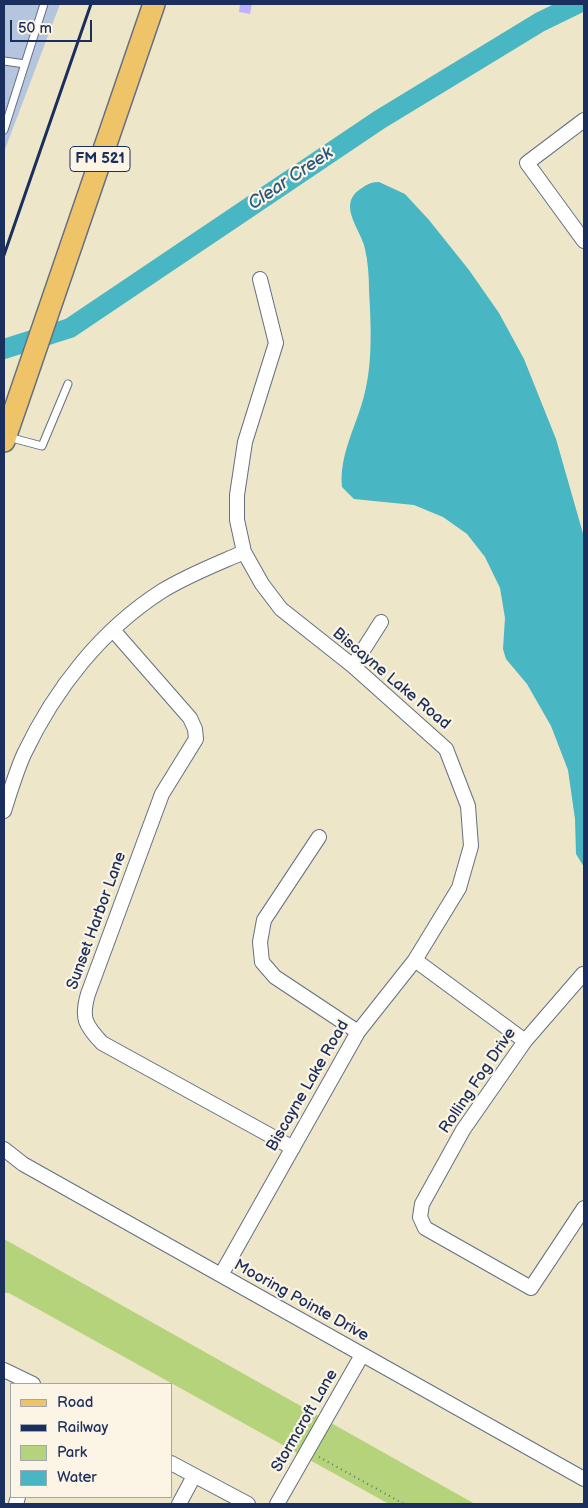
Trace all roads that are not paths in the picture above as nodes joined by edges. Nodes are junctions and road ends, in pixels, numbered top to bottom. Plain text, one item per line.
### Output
1 (44, 4) edge
2 (154, 4) edge
3 (4, 61) edge
4 (25, 64) junction
5 (584, 120) edge
6 (4, 130) edge
7 (584, 241) edge
8 (260, 279) dead end
9 (68, 384) dead end
10 (4, 439) edge
11 (244, 552) junction
12 (381, 622) dead end
13 (113, 630) junction
14 (353, 666) junction
15 (4, 811) edge
16 (319, 837) dead end
17 (414, 960) junction
18 (584, 975) edge
19 (358, 1032) junction
20 (525, 1041) junction
21 (293, 1148) junction
22 (4, 1149) edge
23 (584, 1208) edge
24 (221, 1276) junction
25 (362, 1356) junction
26 (4, 1370) edge
27 (31, 1383) edge
28 (172, 1464) edge
29 (194, 1476) junction
30 (584, 1479) edge
31 (179, 1504) edge
32 (248, 1504) edge
33 (277, 1504) edge

1 - 4 lane
2 - 10 main road, FM 521
3 - 4 lane
4 - 6 lane
5 - 7 street
8 - 11 street, Biscayne Lake Road
9 - 10 lane
11 - 13 street
11 - 14 street, Biscayne Lake Road
12 - 14 street
13 - 15 street
13 - 21 street, Sunset Harbor Lane
14 - 17 street, Biscayne Lake Road
16 - 19 street
17 - 19 street, Biscayne Lake Road
17 - 20 street
18 - 20 street, Rolling Fog Drive
19 - 21 street, Biscayne Lake Road
20 - 23 street, Rolling Fog Drive
21 - 24 street, Biscayne Lake Road
22 - 24 street, Mooring Pointe Drive
24 - 25 street, Mooring Pointe Drive
25 - 30 street, Mooring Pointe Drive
25 - 33 street, Stormcroft Lane
26 - 27 street
28 - 29 street
29 - 31 street
29 - 32 street

